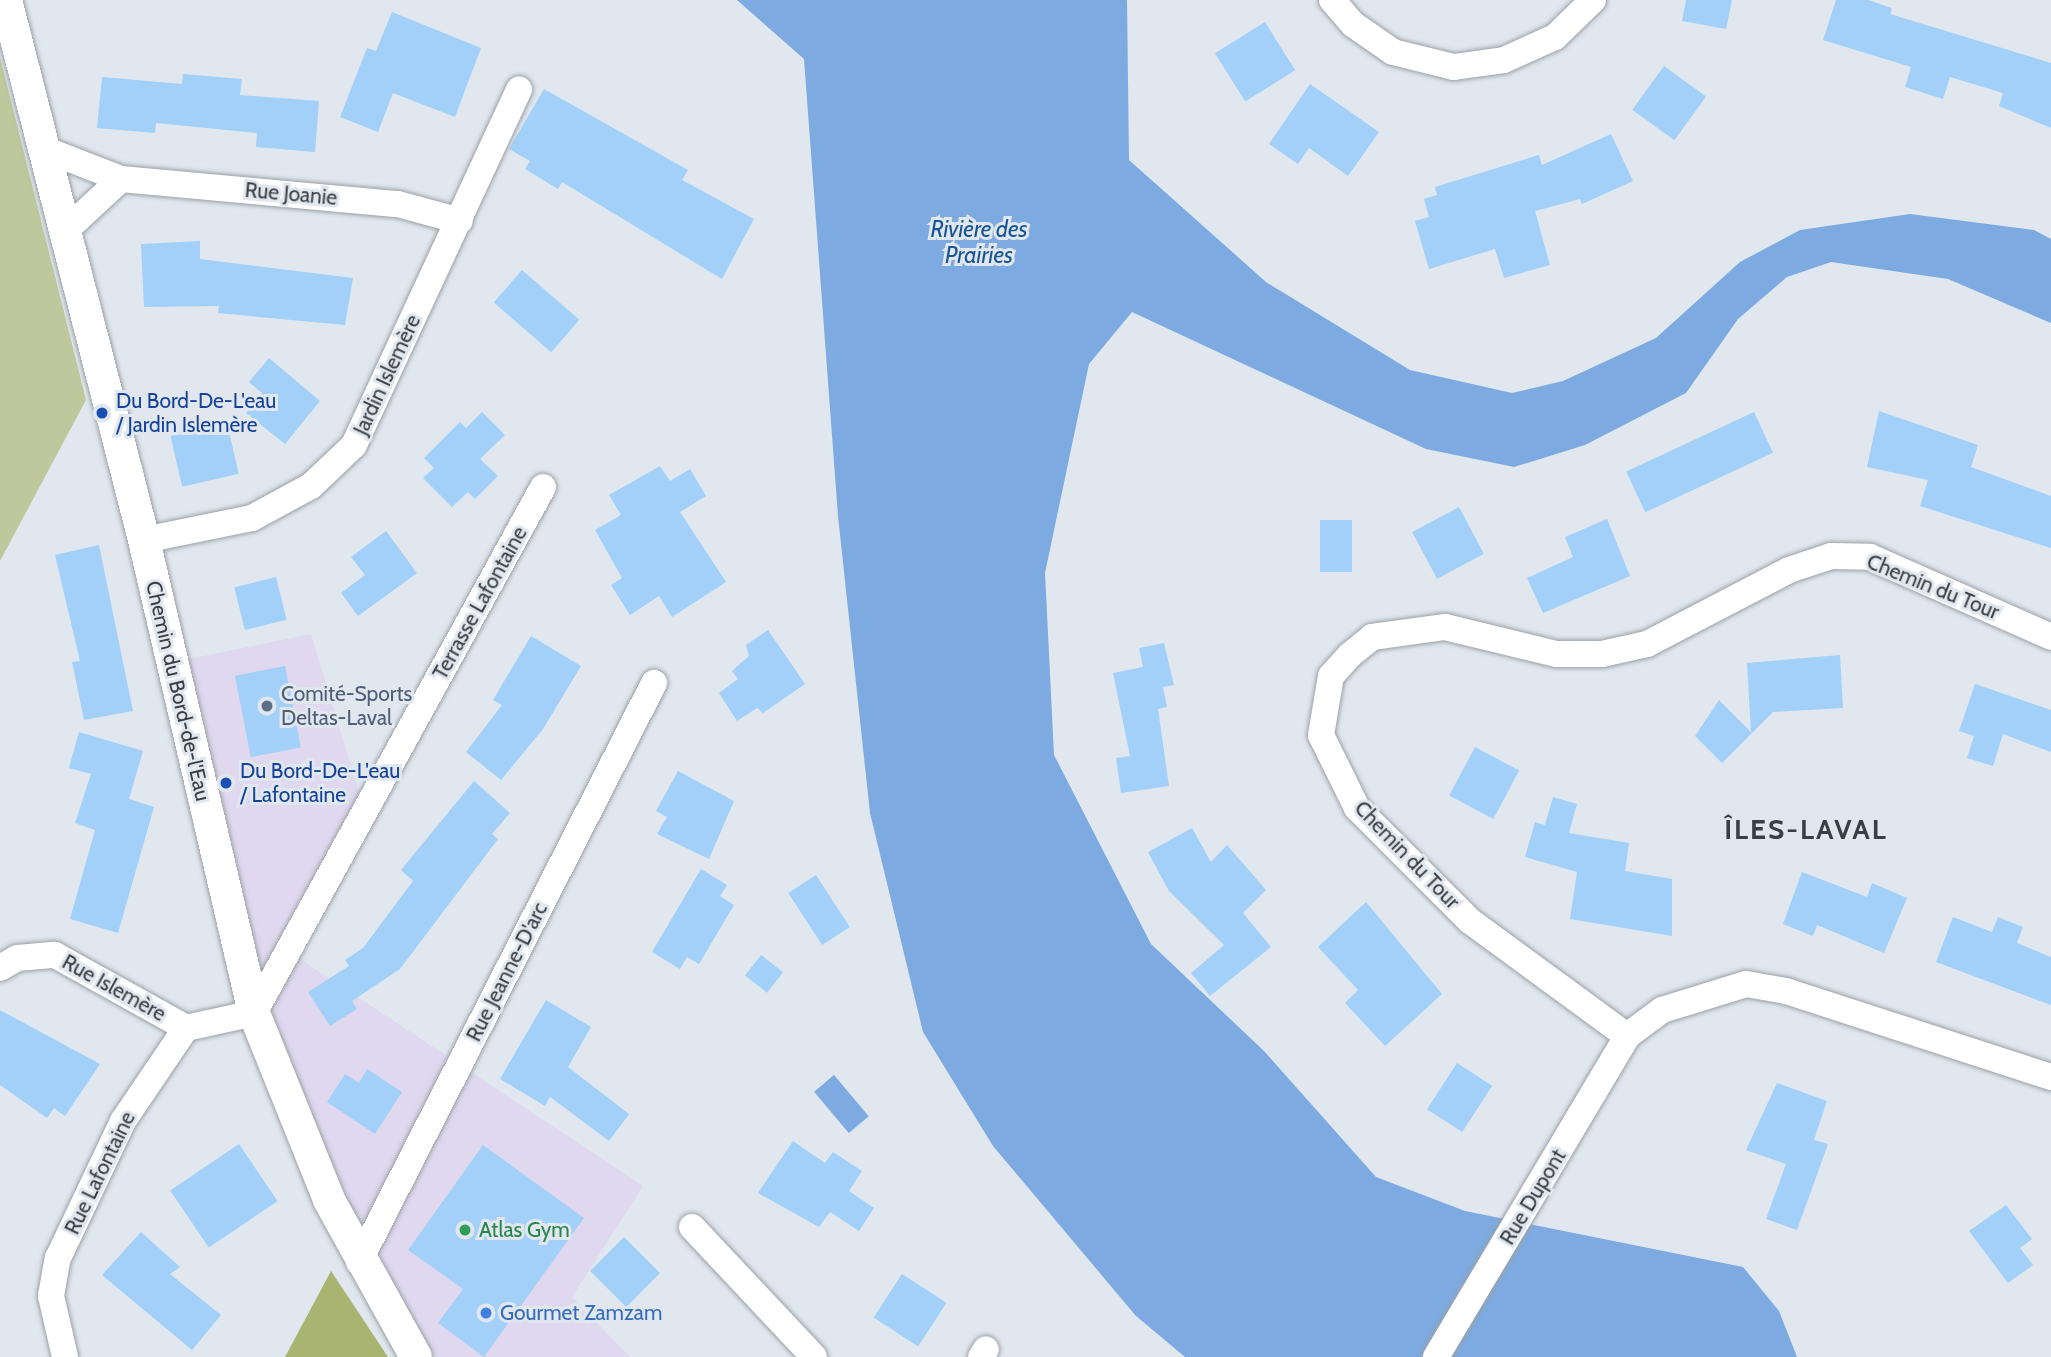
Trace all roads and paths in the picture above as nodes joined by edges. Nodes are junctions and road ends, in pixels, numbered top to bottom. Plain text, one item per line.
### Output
1 (6, 0) edge
2 (1332, 0) edge
3 (1593, 0) edge
4 (519, 89) dead end
5 (44, 149) junction
6 (121, 179) junction
7 (460, 220) junction
8 (65, 230) junction
9 (543, 487) dead end
10 (144, 540) junction
11 (2051, 637) edge
12 (654, 682) dead end
13 (0, 968) edge
14 (254, 1013) junction
15 (187, 1028) junction
16 (1627, 1036) junction
17 (2051, 1077) edge
18 (692, 1227) dead end
19 (359, 1262) junction
20 (65, 1357) edge
21 (416, 1357) edge
22 (814, 1357) edge
23 (1436, 1357) edge

1 - 5 street, Chemin du Bord-de-l'Eau
2 - 3 street
4 - 7 street, Jardin Islemère
5 - 6 street, Rue Joanie
5 - 8 street, Chemin du Bord-de-l'Eau
6 - 7 street, Rue Joanie
6 - 8 street
7 - 10 street, Jardin Islemère
8 - 10 street, Chemin du Bord-de-l'Eau
9 - 14 street, Terrasse Lafontaine
10 - 14 street, Chemin du Bord-de-l'Eau
11 - 16 street, Chemin du Tour
12 - 19 street, Rue Jeanne-D'arc
13 - 15 street, Rue Islemère
14 - 15 street
14 - 19 street, Chemin du Bord-de-l'Eau
15 - 20 street, Rue Lafontaine
16 - 17 street
16 - 23 street, Rue Dupont
18 - 22 street
19 - 21 street, Chemin du Bord-de-l'Eau

